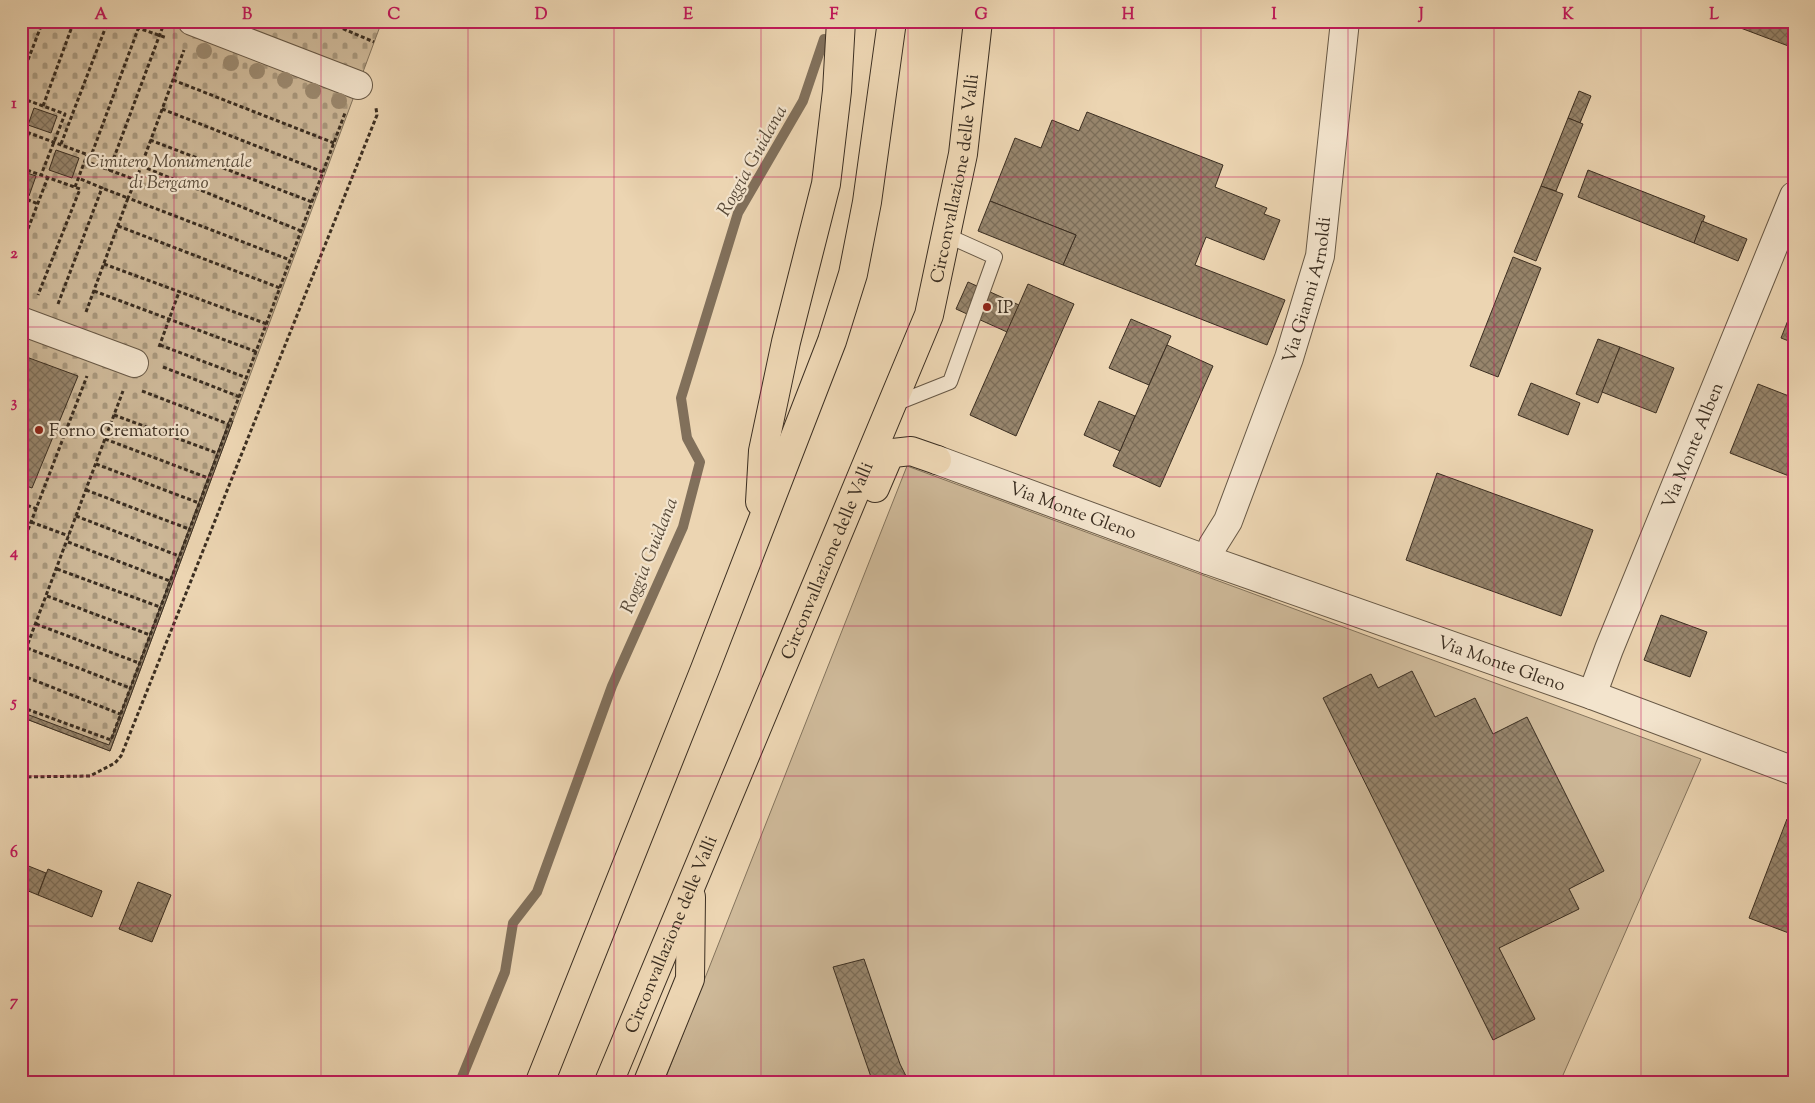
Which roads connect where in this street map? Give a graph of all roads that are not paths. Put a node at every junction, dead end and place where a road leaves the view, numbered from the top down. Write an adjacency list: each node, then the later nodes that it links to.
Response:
1 (892, 21): 13 (highway)
2 (978, 21): 8 (highway, Circonvallazione delle Valli)
3 (1345, 21): 14 (street, Via Gianni Arnoldi)
4 (841, 24): 13 (highway)
5 (191, 29): 6 (street)
6 (358, 85)
7 (1794, 196): 16 (street, Via Monte Alben)
8 (946, 235): 11 (highway, Circonvallazione delle Valli); 11 (lane)
9 (32, 325): 10 (street)
10 (138, 370)
11 (891, 405): 15 (highway, Circonvallazione delle Valli)
12 (937, 460): 14 (street, Via Monte Gleno); 15 (highway)
13 (759, 526): 19 (highway)
14 (1211, 553): 16 (street, Via Monte Gleno)
15 (793, 639): 18 (highway, Circonvallazione delle Valli)
16 (1592, 695): 17 (street, Via Monte Gleno)
17 (1794, 771)
18 (692, 881): 20 (highway, Circonvallazione delle Valli); 21 (highway)
19 (540, 1082)
20 (609, 1082)
21 (648, 1082)

